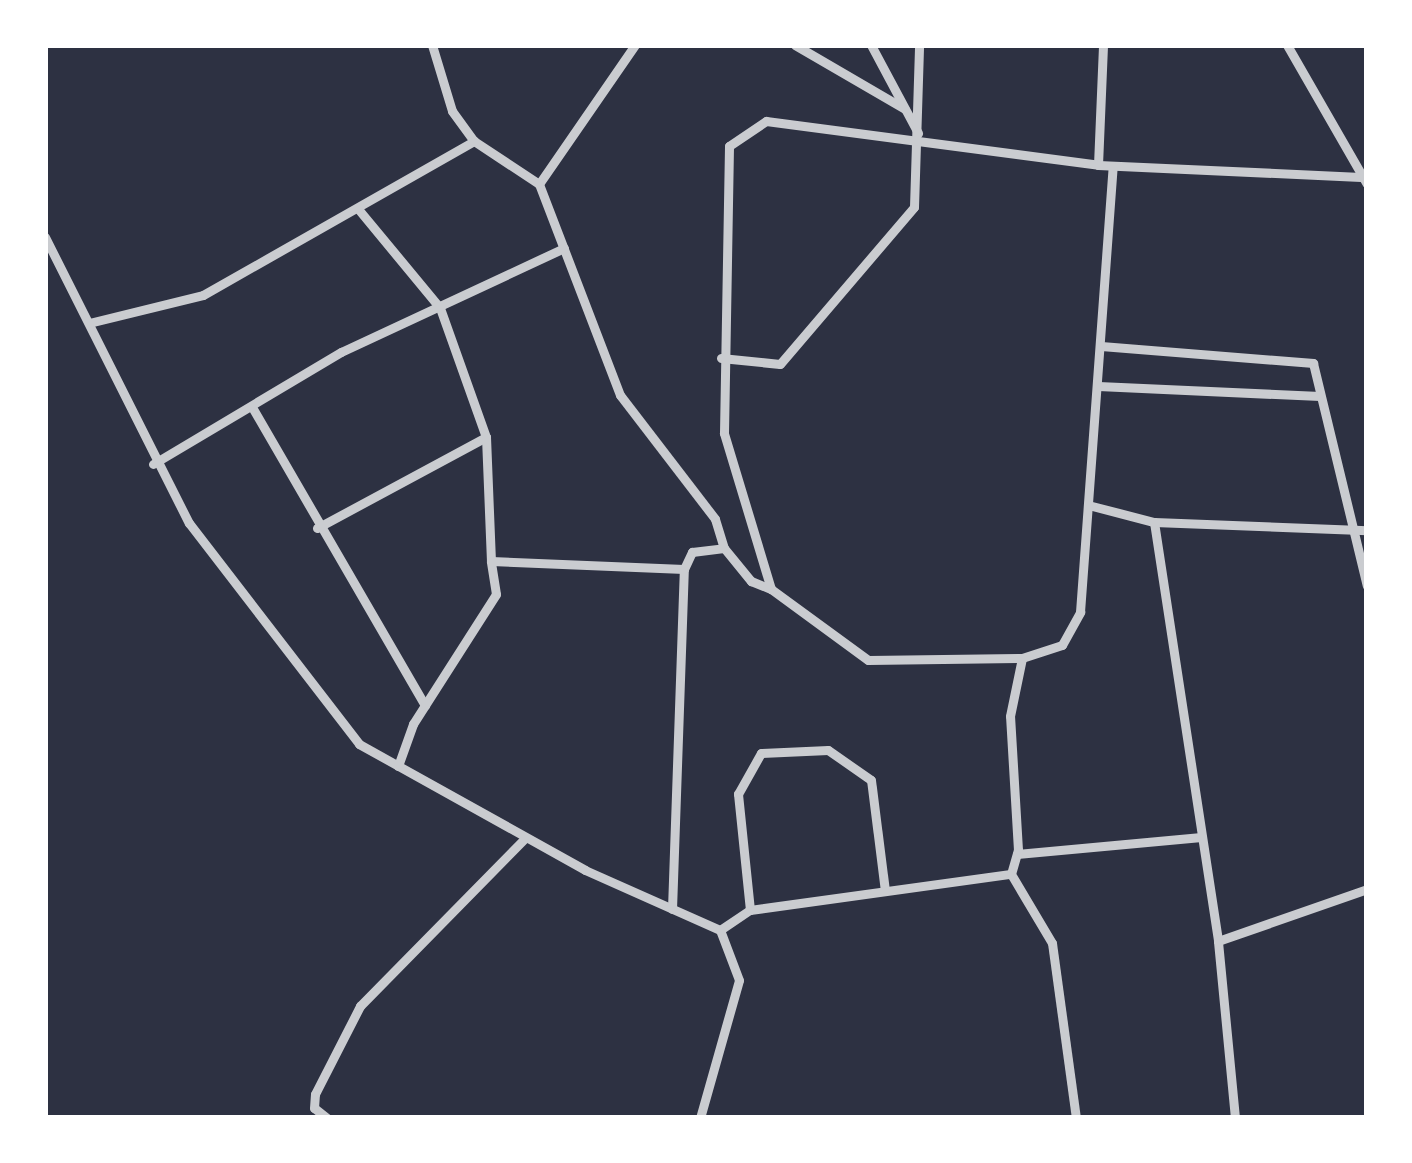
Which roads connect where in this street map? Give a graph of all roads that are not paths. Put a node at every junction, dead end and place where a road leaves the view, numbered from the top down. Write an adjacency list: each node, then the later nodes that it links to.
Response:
1 (432, 45): 10 (street)
2 (635, 45): 14 (street)
3 (795, 45): 8 (street)
4 (871, 45): 8 (street)
5 (919, 45): 9 (street)
6 (1104, 45): 11 (street)
7 (1287, 45): 13 (street)
8 (905, 109): 9 (street)
9 (919, 136): 11 (street); 21 (street); 21 (street)
10 (474, 141): 14 (street); 15 (street)
11 (1098, 165): 12 (street)
12 (1113, 166): 13 (street); 20 (street)
13 (1364, 180)
14 (539, 184): 17 (street)
15 (360, 210): 18 (street); 19 (street)
16 (45, 237): 19 (street)
17 (564, 248): 18 (street); 32 (street)
18 (440, 308): 24 (street); 25 (street)
19 (90, 323): 26 (street)
20 (1100, 346): 22 (street); 23 (street)
21 (721, 358): 36 (street)
22 (1098, 386): 23 (street); 27 (street)
23 (1320, 396): 31 (street)
24 (252, 407): 26 (street); 29 (street)
25 (486, 437): 29 (street); 33 (street)
26 (153, 464): 39 (street)
27 (1092, 506): 28 (street); 37 (street)
28 (1154, 522): 31 (street); 40 (street)
29 (316, 528): 38 (street)
30 (1367, 530): 31 (street)
31 (1351, 535): 35 (street)
32 (724, 548): 34 (street); 36 (street)
33 (491, 561): 34 (street); 38 (street)
34 (684, 569): 46 (street)
35 (1367, 586)
36 (771, 589): 37 (street)
37 (1022, 658): 42 (street)
38 (425, 706): 39 (street)
39 (398, 766): 41 (street)
40 (1201, 838): 42 (street); 49 (street)
41 (524, 839): 46 (street); 50 (street)
42 (1017, 854): 43 (street)
43 (1011, 874): 45 (street); 52 (street)
44 (1367, 888): 49 (street)
45 (885, 892): 47 (street); 47 (street)
46 (672, 909): 48 (street)
47 (750, 910): 48 (street)
48 (720, 930): 51 (street)
49 (1218, 941): 53 (street)
50 (328, 1118)
51 (700, 1118)
52 (1076, 1118)
53 (1235, 1118)

